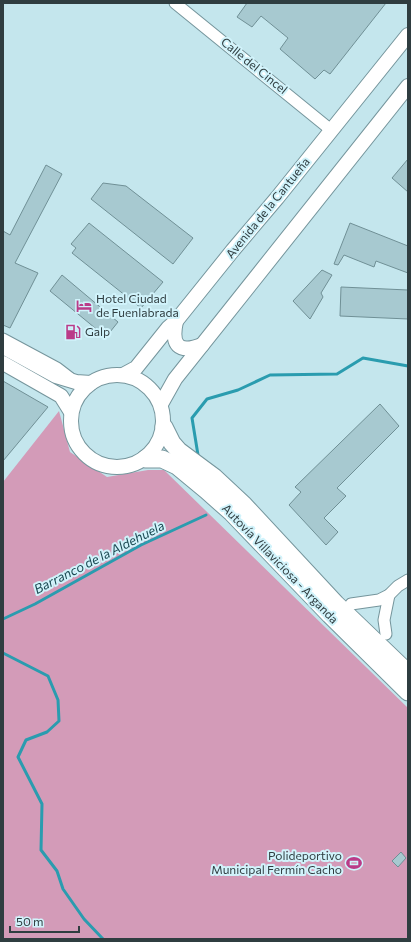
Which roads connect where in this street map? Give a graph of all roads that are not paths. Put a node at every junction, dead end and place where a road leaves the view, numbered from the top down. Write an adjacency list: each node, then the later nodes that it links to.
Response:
1 (175, 3): 4 (street, Calle del Cincel)
2 (408, 35): 4 (main road, Avenida de la Cantueña)
3 (408, 86): 7 (main road)
4 (331, 130): 5 (main road, Avenida de la Cantueña)
5 (176, 321): 7 (main road); 10 (main road, Avenida de la Cantueña)
6 (3, 339): 11 (street)
7 (202, 345): 13 (main road)
8 (3, 347): 11 (main road)
9 (3, 363): 14 (main road)
10 (123, 375): 12 (main road); 13 (main road)
11 (76, 382): 12 (main road)
12 (91, 383): 14 (main road)
13 (161, 404): 15 (main road)
14 (71, 412): 16 (main road)
15 (164, 427): 16 (main road); 17 (highway)
16 (145, 459): 22 (highway, Autovía Villaviciosa - Arganda)
17 (274, 537): 20 (highway); 22 (highway)
18 (408, 580): 19 (street)
19 (389, 595): 20 (street); 21 (street)
20 (351, 604)
21 (386, 634)
22 (407, 684)

